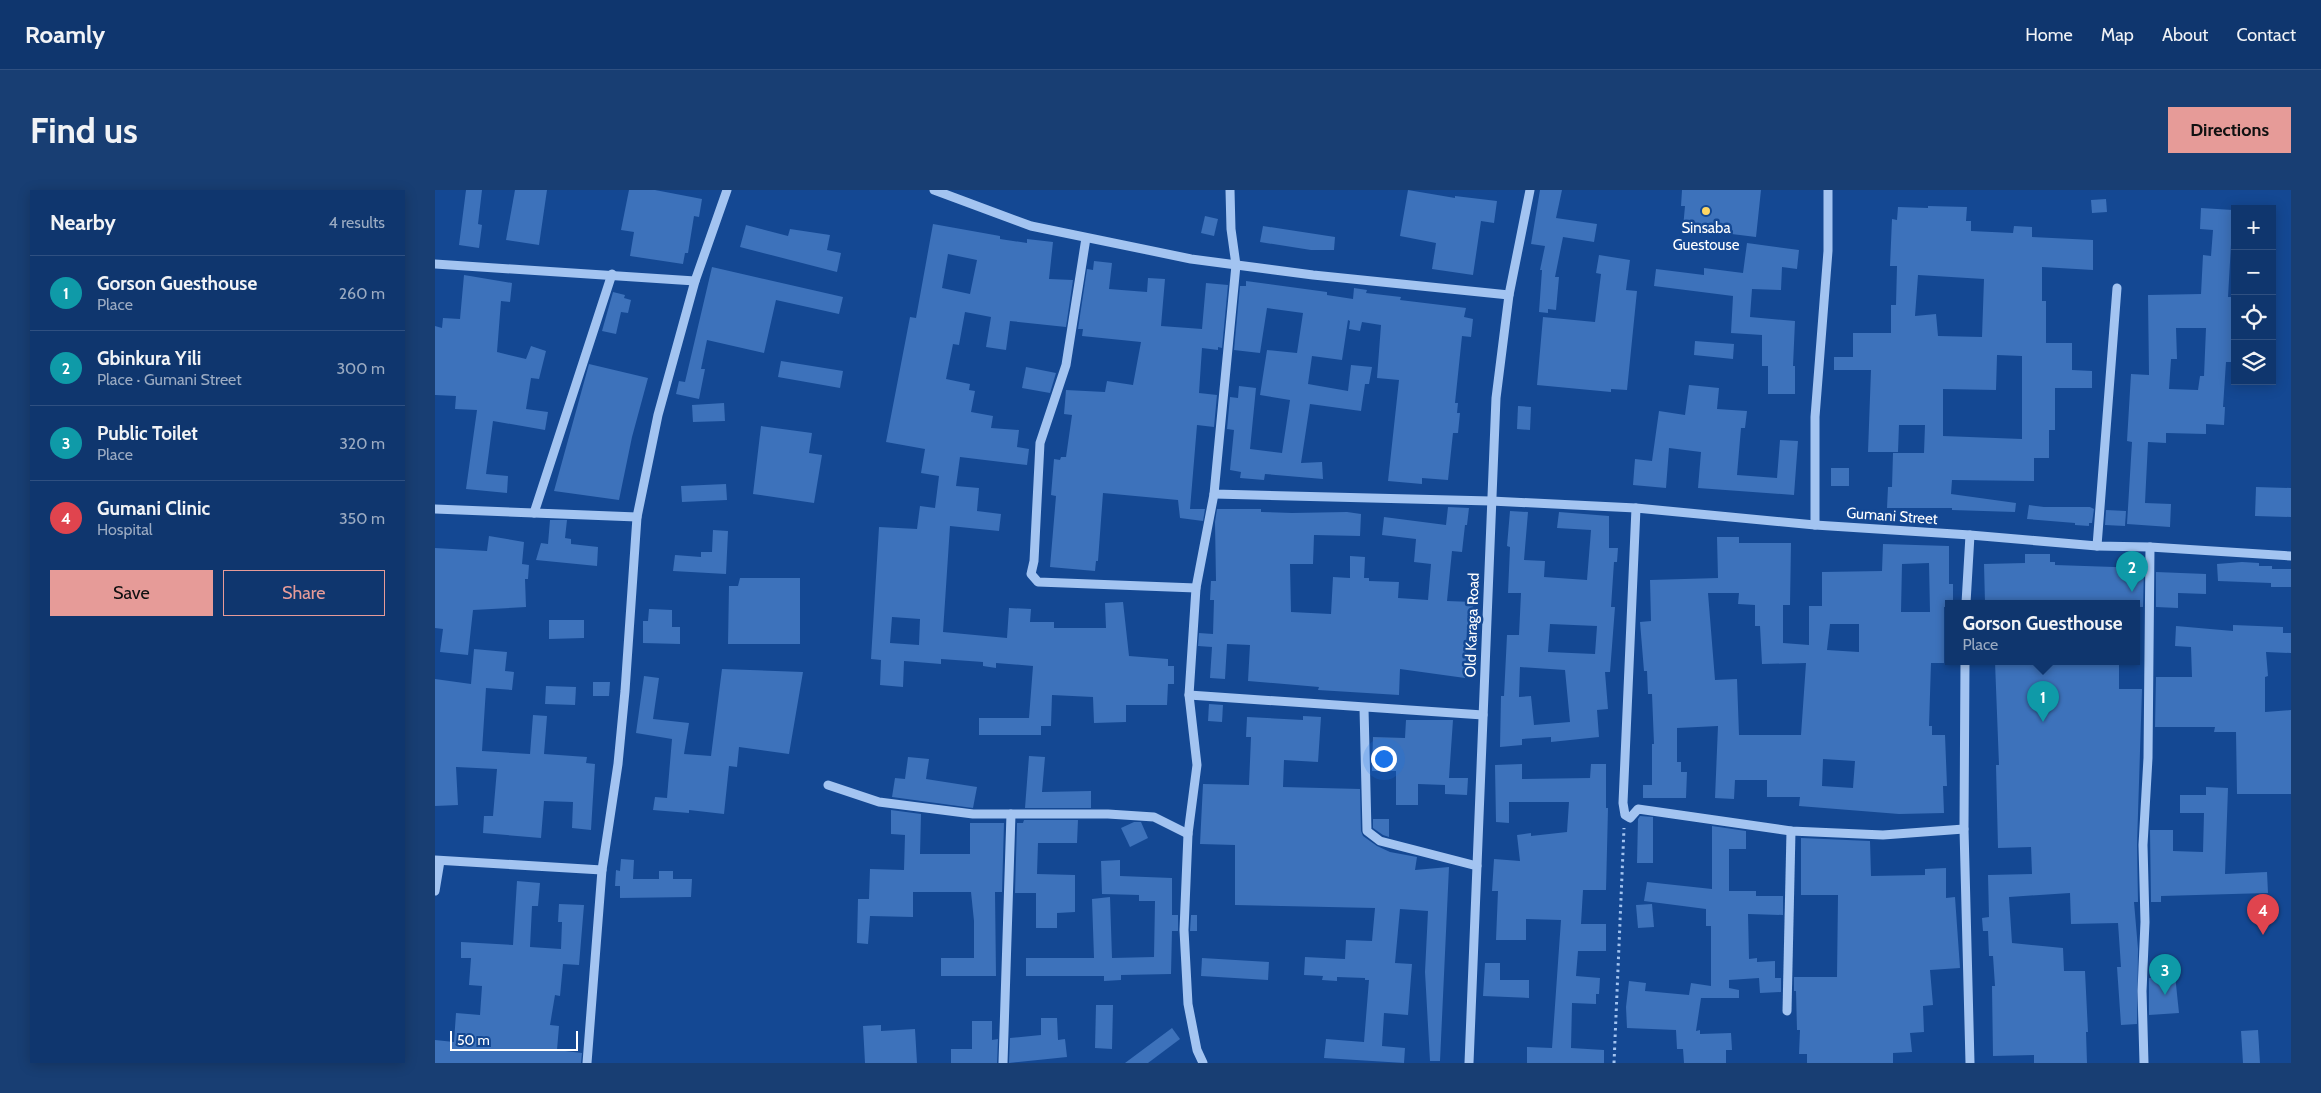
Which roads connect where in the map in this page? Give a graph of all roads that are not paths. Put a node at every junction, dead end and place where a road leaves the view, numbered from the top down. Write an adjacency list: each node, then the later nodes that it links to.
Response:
1 (727, 190): 10 (street)
2 (934, 190): 6 (street)
3 (1230, 190): 8 (street)
4 (1530, 190): 12 (street, Old Karaga Road)
5 (1828, 190): 19 (street)
6 (1086, 238): 8 (street); 24 (street)
7 (435, 264): 9 (street)
8 (1236, 265): 12 (street); 13 (street)
9 (612, 274): 10 (street); 17 (street)
10 (695, 281): 18 (street)
11 (2117, 288): 21 (street)
12 (1509, 296): 14 (street, Old Karaga Road)
13 (1214, 494): 14 (street, Gumani Street); 24 (street)
14 (1491, 501): 15 (street, Gumani Street); 29 (street, Old Karaga Road)
15 (1636, 508): 19 (street, Gumani Street); 33 (street)
16 (435, 509): 17 (street)
17 (534, 513): 18 (street)
18 (637, 517): 37 (street)
19 (1815, 525): 20 (street, Gumani Street)
20 (1970, 534): 21 (street, Gumani Street); 25 (street)
21 (2097, 546): 22 (street, Gumani Street)
22 (2150, 547): 23 (street, Gumani Street); 45 (street)
23 (2291, 556)
24 (1196, 588): 27 (street)
25 (1966, 600)
26 (1965, 665): 32 (street)
27 (1189, 695): 28 (street); 34 (street)
28 (1364, 708): 29 (street); 36 (street)
29 (1483, 715): 36 (street, Old Karaga Road)
30 (828, 785): 31 (street)
31 (1011, 814): 34 (street); 41 (street)
32 (1964, 829): 33 (street); 44 (street)
33 (1791, 831): 39 (street)
34 (1188, 834): 42 (street)
35 (438, 860): 37 (street); 38 (street)
36 (1477, 866): 43 (street, Old Karaga Road)
37 (602, 870): 40 (street)
38 (435, 891)
39 (1787, 1011)
40 (587, 1063)
41 (1003, 1063)
42 (1203, 1063)
43 (1469, 1063)
44 (1970, 1063)
45 (2144, 1063)

